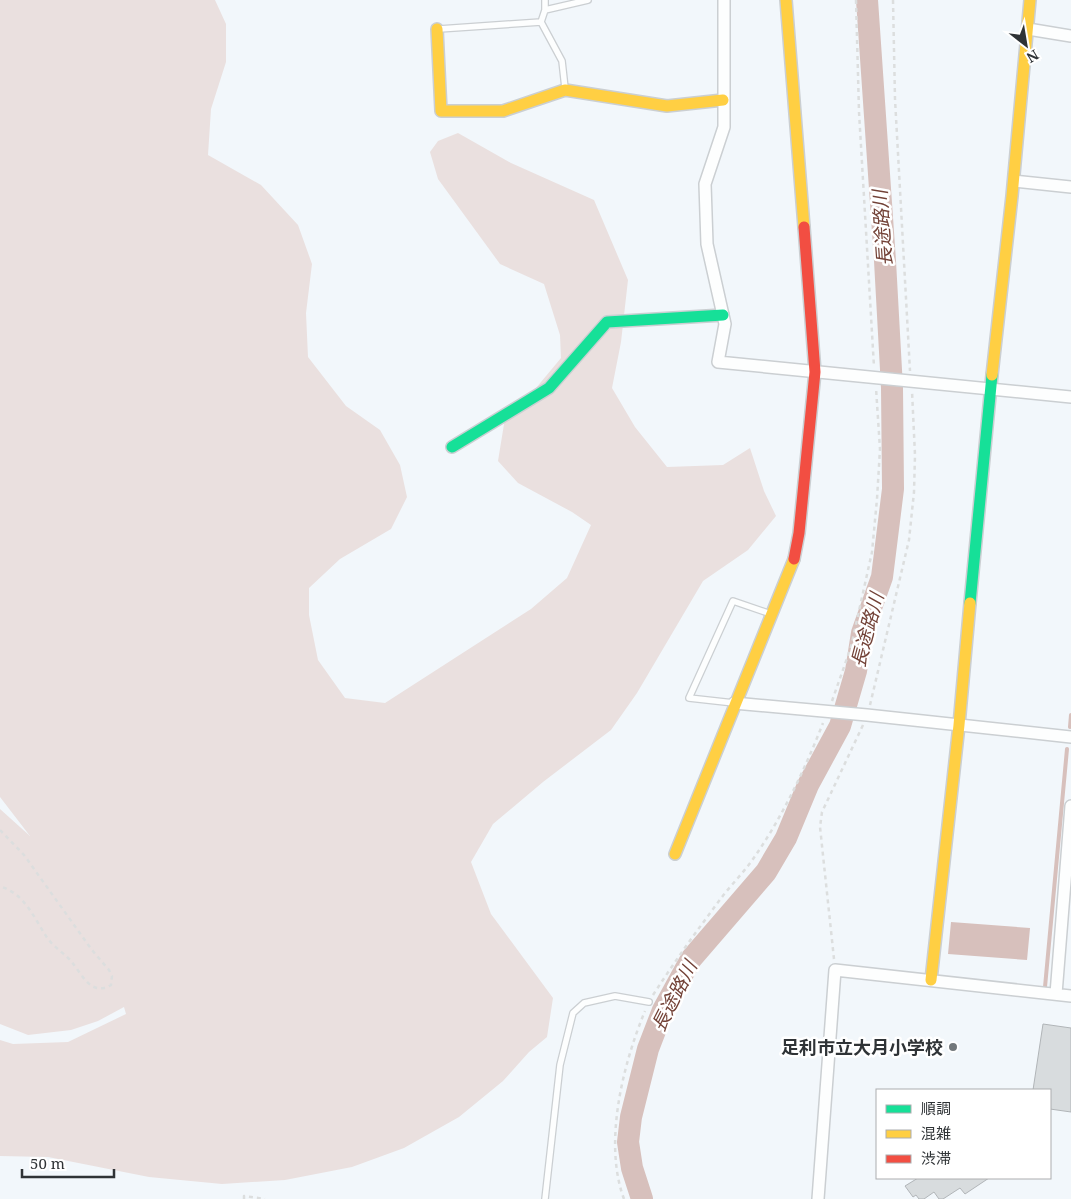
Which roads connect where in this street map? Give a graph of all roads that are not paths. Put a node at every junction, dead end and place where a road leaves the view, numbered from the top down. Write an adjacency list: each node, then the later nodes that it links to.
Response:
1 (546, 0): 6 (lane)
2 (588, 0): 6 (lane)
3 (724, 0): 12 (street)
4 (786, 0): 16 (street)
5 (1030, 0): 9 (street)
6 (545, 10): 7 (lane)
7 (542, 22): 8 (lane); 11 (lane)
8 (437, 29): 11 (street)
9 (1028, 29): 10 (street); 13 (street)
10 (1071, 36)
11 (565, 90): 12 (street)
12 (723, 100): 15 (street)
13 (1014, 181): 14 (street); 17 (street)
14 (1071, 187)
15 (723, 315): 16 (street); 19 (street)
16 (815, 372): 17 (street); 20 (street)
17 (990, 388): 18 (street); 22 (street)
18 (1071, 397)
19 (452, 447)
20 (771, 614): 21 (street); 21 (lane)
21 (734, 703): 22 (street); 25 (street)
22 (960, 726): 23 (street); 26 (street)
23 (1071, 738)
24 (1071, 806): 27 (street)
25 (675, 854)
26 (931, 980): 27 (street); 31 (street)
27 (1056, 994): 28 (street)
28 (1071, 996)
29 (649, 1002): 30 (lane)
30 (545, 1199)
31 (818, 1199)

